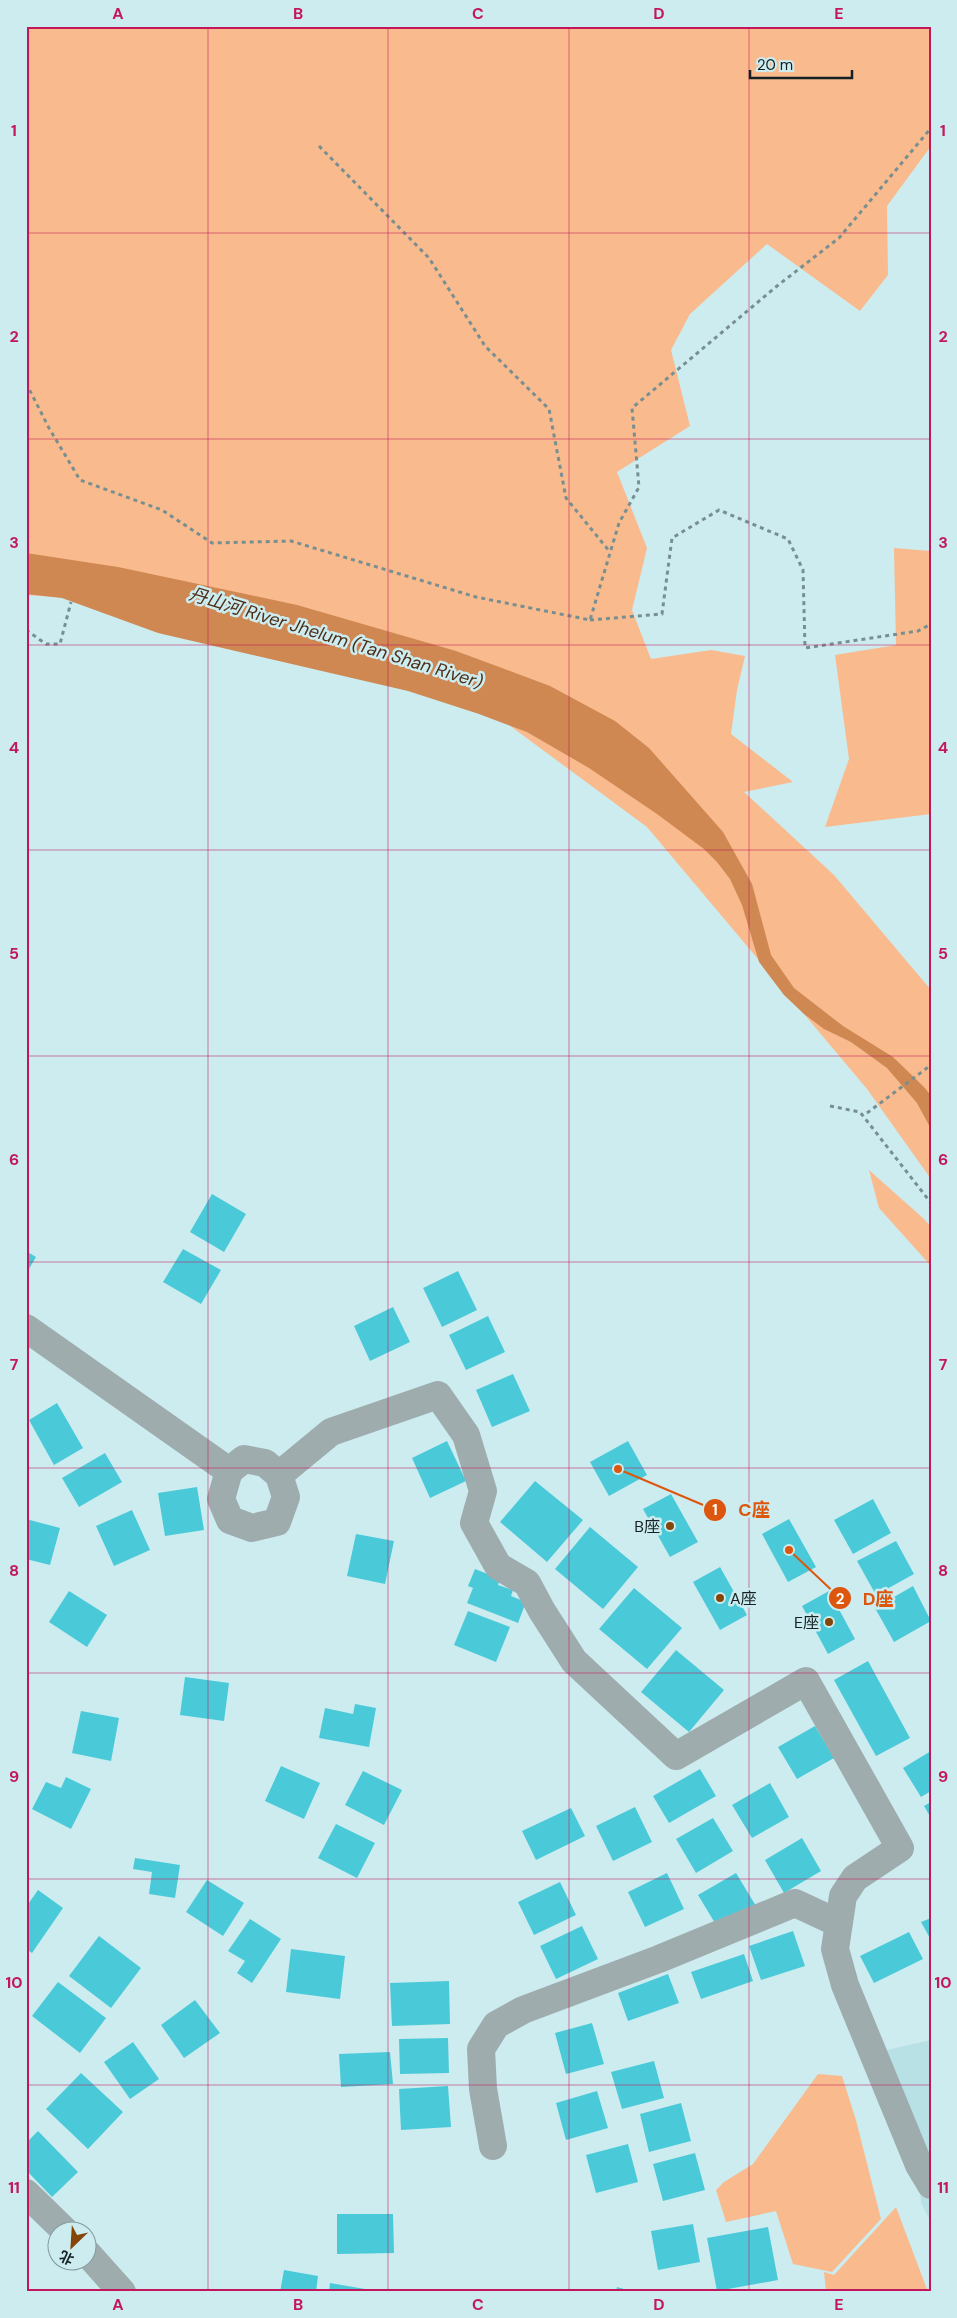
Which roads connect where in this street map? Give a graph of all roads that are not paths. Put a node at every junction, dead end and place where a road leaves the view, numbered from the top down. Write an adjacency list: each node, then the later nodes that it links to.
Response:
1 (26, 1328): 2 (street)
2 (229, 1471): 3 (street); 3 (street)
3 (279, 1475): 4 (street)
4 (838, 1922): 5 (street); 6 (street)
5 (493, 2146)
6 (931, 2185)
7 (26, 2193): 8 (street)
8 (54, 2220)
9 (98, 2266): 10 (street)
10 (118, 2290)

